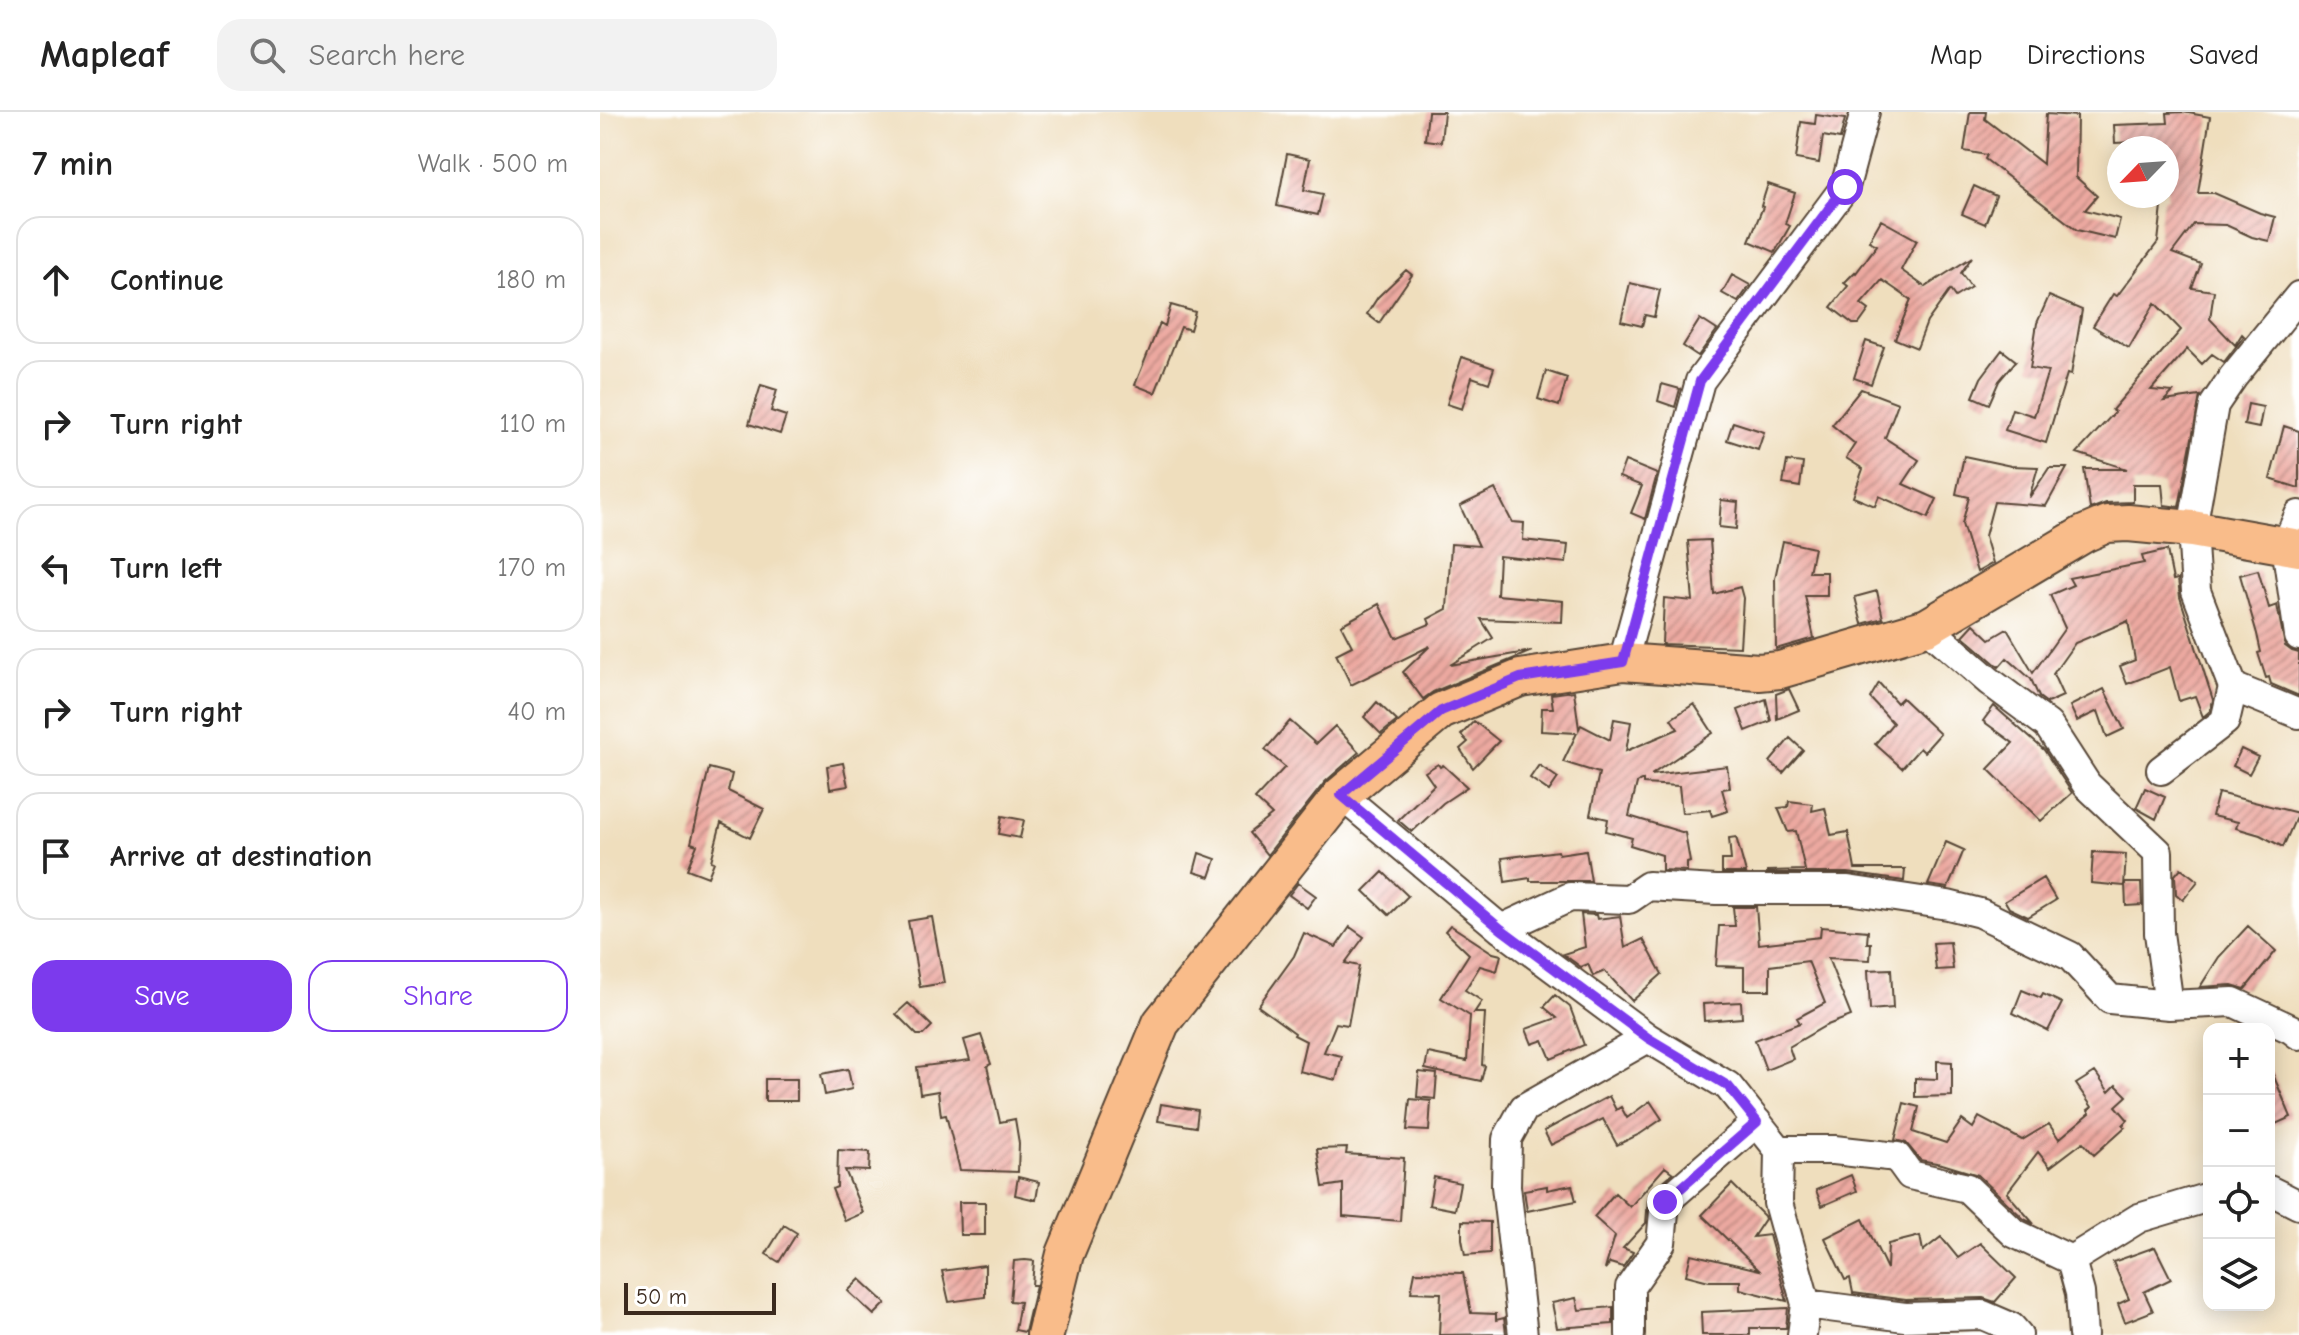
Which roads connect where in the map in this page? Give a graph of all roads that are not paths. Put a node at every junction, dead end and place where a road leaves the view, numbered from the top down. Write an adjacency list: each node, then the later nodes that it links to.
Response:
1 (1865, 112): 7 (street)
2 (2299, 296): 3 (street)
3 (2192, 529): 4 (main road); 5 (main road); 8 (street)
4 (2295, 536): 6 (street)
5 (1927, 627): 7 (main road); 13 (street)
6 (2299, 636)
7 (1623, 662): 11 (main road)
8 (2233, 687): 9 (street); 10 (street)
9 (2299, 714)
10 (2161, 770)
11 (1341, 795): 12 (street); 23 (main road)
12 (1501, 929): 13 (street); 15 (street)
13 (2169, 1005): 14 (street)
14 (2299, 1035)
15 (1648, 1038): 16 (street); 24 (street)
16 (1757, 1122): 17 (street); 25 (street)
17 (1779, 1150): 21 (street); 22 (street)
18 (2275, 1193): 20 (street)
19 (2203, 1199): 21 (street)
20 (2299, 1205)
21 (2071, 1260): 28 (street)
22 (1806, 1304): 26 (street); 27 (street)
23 (1045, 1335)
24 (1523, 1335)
25 (1630, 1335)
26 (1802, 1335)
27 (2018, 1335)
28 (2083, 1335)

